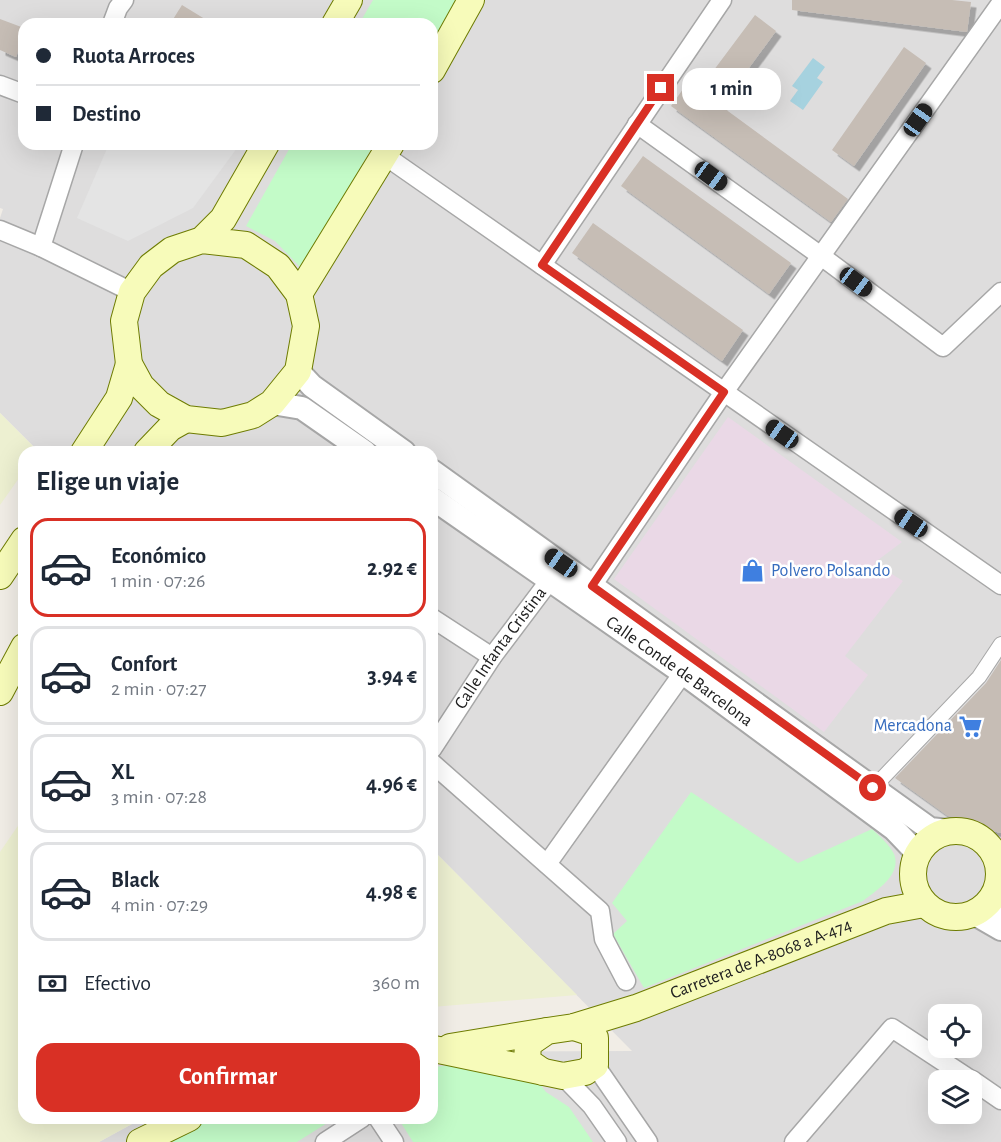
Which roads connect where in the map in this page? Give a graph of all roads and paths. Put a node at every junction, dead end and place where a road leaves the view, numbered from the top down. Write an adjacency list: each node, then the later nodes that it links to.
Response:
1 (124, 0): 6 (street)
2 (349, 0): 7 (main road)
3 (471, 0): 8 (main road)
4 (722, 0): 11 (street)
5 (1001, 3): 18 (street)
6 (114, 18)
7 (338, 18)
8 (438, 59)
9 (0, 85): 10 (street)
10 (18, 92)
11 (637, 124): 18 (street); 19 (street)
12 (72, 150): 17 (street)
13 (263, 150): 16 (main road)
14 (388, 150): 19 (street); 22 (main road)
15 (0, 230): 17 (street)
16 (202, 240): 20 (main road); 22 (main road)
17 (41, 247): 20 (street)
18 (821, 256): 21 (street); 25 (street)
19 (542, 265): 25 (street)
20 (132, 292): 23 (main road)
21 (1001, 292)
22 (298, 294): 24 (main road)
23 (129, 364): 27 (main road); 28 (main road)
24 (298, 371): 26 (main road); 31 (street)
25 (724, 392): 37 (street); 38 (street)
26 (272, 403): 27 (main road); 30 (street)
27 (186, 419): 29 (main road)
28 (88, 446)
29 (153, 446)
30 (356, 446)
31 (396, 446)
32 (438, 475): 38 (street, Calle Conde de Barcelona)
33 (438, 502): 36 (street, Calle Conde de Barcelona)
34 (18, 549): 35 (main road)
35 (0, 576)
36 (550, 580): 41 (street, Calle Infanta Cristina); 43 (street, Calle Conde de Barcelona)
37 (1001, 585)
38 (592, 586): 47 (street, Calle Conde de Barcelona)
39 (438, 622): 41 (street)
40 (1001, 644): 47 (street)
41 (492, 657): 45 (street, Calle Infanta Cristina)
42 (18, 658): 44 (main road)
43 (683, 673): 50 (street, Calle Conde de Barcelona); 51 (street)
44 (0, 692)
45 (438, 740)
46 (438, 768): 51 (street)
47 (873, 788): 48 (street, Calle Conde de Barcelona)
48 (948, 831): 49 (main road); 50 (main road)
49 (995, 846): 52 (main road)
50 (917, 853): 53 (main road)
51 (547, 864): 58 (street)
52 (1000, 875): 55 (main road)
53 (912, 881): 54 (main road); 56 (main road)
54 (924, 904): 55 (main road); 56 (main road, Carretera de A-8068 a A-474)
55 (989, 906): 57 (street)
56 (886, 911): 59 (main road, Carretera de A-8068 a A-474)
57 (1001, 929)
58 (626, 981)
59 (636, 1008): 60 (main road, Carretera de A-8068 a A-474); 64 (main road, Carretera de A-8068 a A-474)
60 (574, 1027): 61 (main road); 64 (main road)
61 (547, 1031): 62 (main road); 66 (main road)
62 (438, 1048)
63 (438, 1050): 66 (main road)
64 (595, 1060): 66 (main road); 77 (street)
65 (957, 1070): 72 (street)
66 (553, 1074): 76 (street)
67 (982, 1087): 68 (street)
68 (1001, 1100)
69 (177, 1124): 73 (main road)
70 (353, 1124): 74 (street)
71 (382, 1124): 75 (street)
72 (804, 1138)
73 (140, 1142)
74 (325, 1142)
75 (394, 1142)
76 (617, 1142)
77 (648, 1142)

